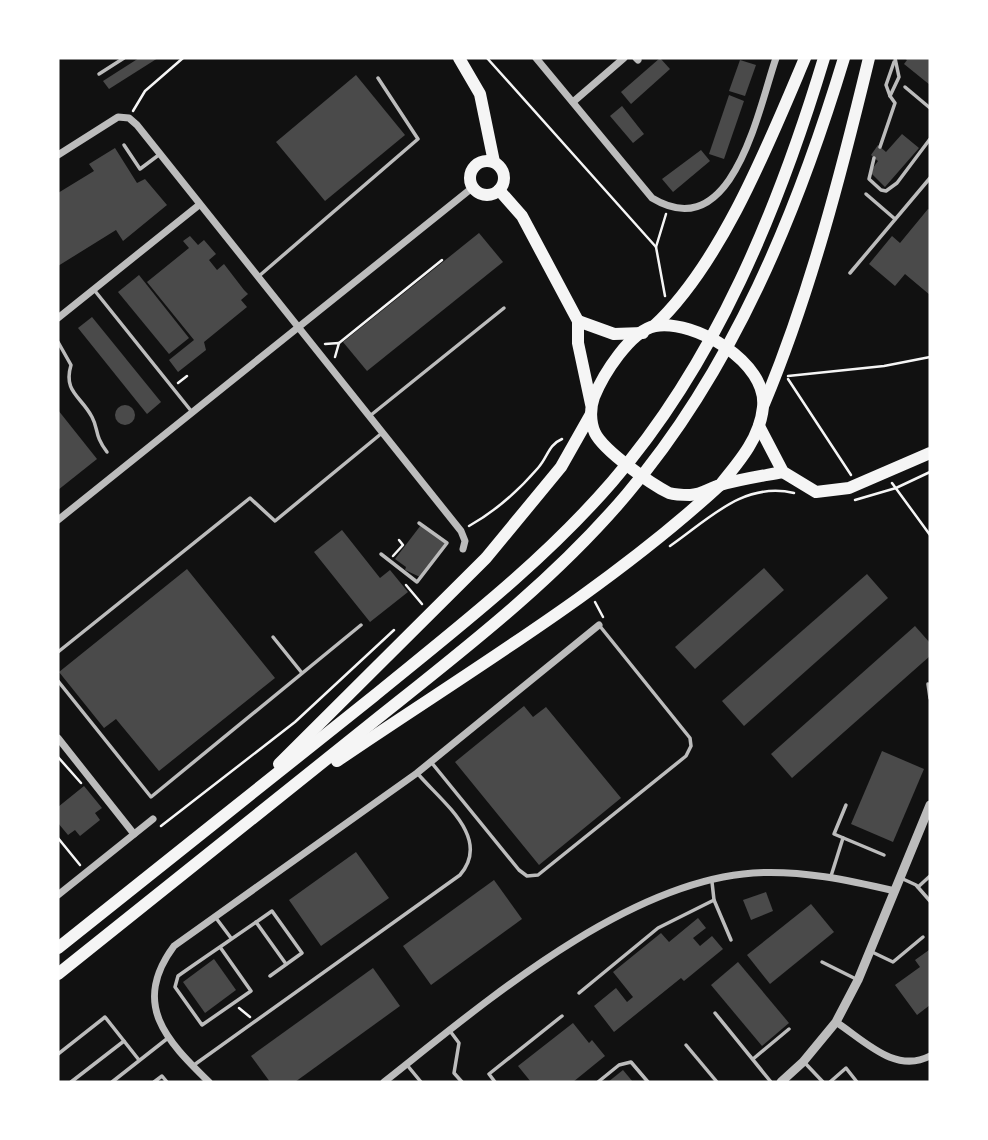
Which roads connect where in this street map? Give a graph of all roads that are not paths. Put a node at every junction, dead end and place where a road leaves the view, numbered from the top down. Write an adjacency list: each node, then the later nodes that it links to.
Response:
1 (124, 58): 11 (lane)
2 (459, 58): 23 (main road)
3 (536, 58): 15 (street)
4 (624, 58): 15 (street)
5 (776, 58): 15 (street)
6 (805, 58): 37 (main road)
7 (824, 58): 66 (main road)
8 (844, 58): 67 (main road)
9 (869, 58): 39 (main road)
10 (895, 59): 14 (lane); 14 (lane)
11 (99, 74)
12 (377, 78): 31 (lane)
13 (905, 87): 16 (lane)
14 (890, 96): 19 (lane)
15 (573, 102)
16 (930, 108)
17 (930, 139): 22 (lane)
18 (124, 145): 20 (lane)
19 (880, 147)
20 (160, 154): 21 (street); 28 (street)
21 (58, 155)
22 (874, 158)
23 (494, 162): 25 (main road); 26 (main road)
24 (929, 181): 29 (lane)
25 (472, 188): 26 (main road); 36 (street)
26 (499, 190): 35 (main road)
27 (866, 194): 29 (lane)
28 (199, 205): 31 (street); 32 (street)
29 (895, 219): 30 (lane)
30 (850, 273)
31 (257, 277): 36 (street)
32 (94, 289): 34 (street); 41 (lane)
33 (504, 308): 42 (lane)
34 (58, 318)
35 (578, 321): 37 (main road); 40 (main road)
36 (298, 327): 41 (street); 42 (street)
37 (649, 330): 39 (main road); 40 (main road)
38 (58, 342): 45 (lane)
39 (764, 404): 43 (main road)
40 (591, 409): 48 (main road); 66 (main road)
41 (192, 412): 49 (street)
42 (369, 416): 44 (street)
43 (760, 426): 47 (main road); 48 (main road)
44 (382, 433): 51 (street); 56 (lane)
45 (107, 452)
46 (930, 453): 47 (main road)
47 (783, 472): 48 (main road)
48 (720, 485): 67 (main road)
49 (58, 520)
50 (419, 523): 52 (lane)
51 (463, 549)
52 (381, 554)
53 (361, 625): 57 (lane)
54 (599, 625): 62 (street); 62 (lane)
55 (273, 637): 57 (lane)
56 (58, 652)
57 (302, 673): 58 (lane)
58 (58, 681)
59 (928, 684): 60 (lane)
60 (930, 698)
61 (58, 738): 69 (street)
62 (431, 762): 63 (street)
63 (417, 773): 81 (street); 109 (lane)
64 (846, 805): 70 (lane)
65 (930, 805): 74 (street)
66 (231, 811): 87 (main road)
67 (261, 812): 91 (main road)
68 (153, 819): 69 (street)
69 (134, 834): 78 (street)
70 (844, 838): 71 (lane); 72 (lane)
71 (884, 855)
72 (831, 876): 75 (street); 77 (street)
73 (930, 876): 76 (lane)
74 (900, 878): 76 (lane); 77 (street)
75 (712, 880): 79 (lane); 99 (street)
76 (918, 887): 80 (lane)
77 (895, 891): 88 (street)
78 (58, 895)
79 (714, 900): 85 (lane); 94 (lane)
80 (930, 901)
81 (215, 916): 84 (lane); 100 (street)
82 (256, 922): 84 (lane); 90 (lane); 90 (lane)
83 (923, 937): 88 (lane)
84 (231, 939): 86 (lane)
85 (731, 940)
86 (220, 947): 86 (lane)
87 (58, 948)
88 (870, 951): 93 (street)
89 (822, 962): 93 (lane)
90 (286, 964): 92 (lane)
91 (58, 974)
92 (270, 976)
93 (858, 980): 97 (street)
94 (579, 993)
95 (715, 1013): 105 (lane)
96 (562, 1016): 118 (lane)
97 (836, 1022): 104 (street); 107 (street)
98 (789, 1029): 105 (lane)
99 (450, 1031): 108 (street); 117 (lane)
100 (168, 1038): 106 (lane); 109 (street)
101 (124, 1041): 103 (lane); 106 (lane); 110 (lane)
102 (686, 1045): 121 (lane)
103 (58, 1054)
104 (930, 1058)
105 (753, 1059): 122 (lane)
106 (139, 1060): 111 (lane)
107 (803, 1062): 123 (street); 124 (lane)
108 (407, 1065): 115 (street); 116 (lane)
109 (192, 1066): 114 (street)
110 (71, 1082)
111 (112, 1082)
112 (154, 1082): 113 (lane)
113 (167, 1082)
114 (209, 1082)
115 (384, 1082)
116 (421, 1082)
117 (462, 1082)
118 (495, 1082)
119 (598, 1082): 120 (lane)
120 (648, 1082)
121 (717, 1082)
122 (771, 1082)
123 (781, 1082)
124 (823, 1082)
125 (830, 1082): 126 (lane)
126 (857, 1082)

